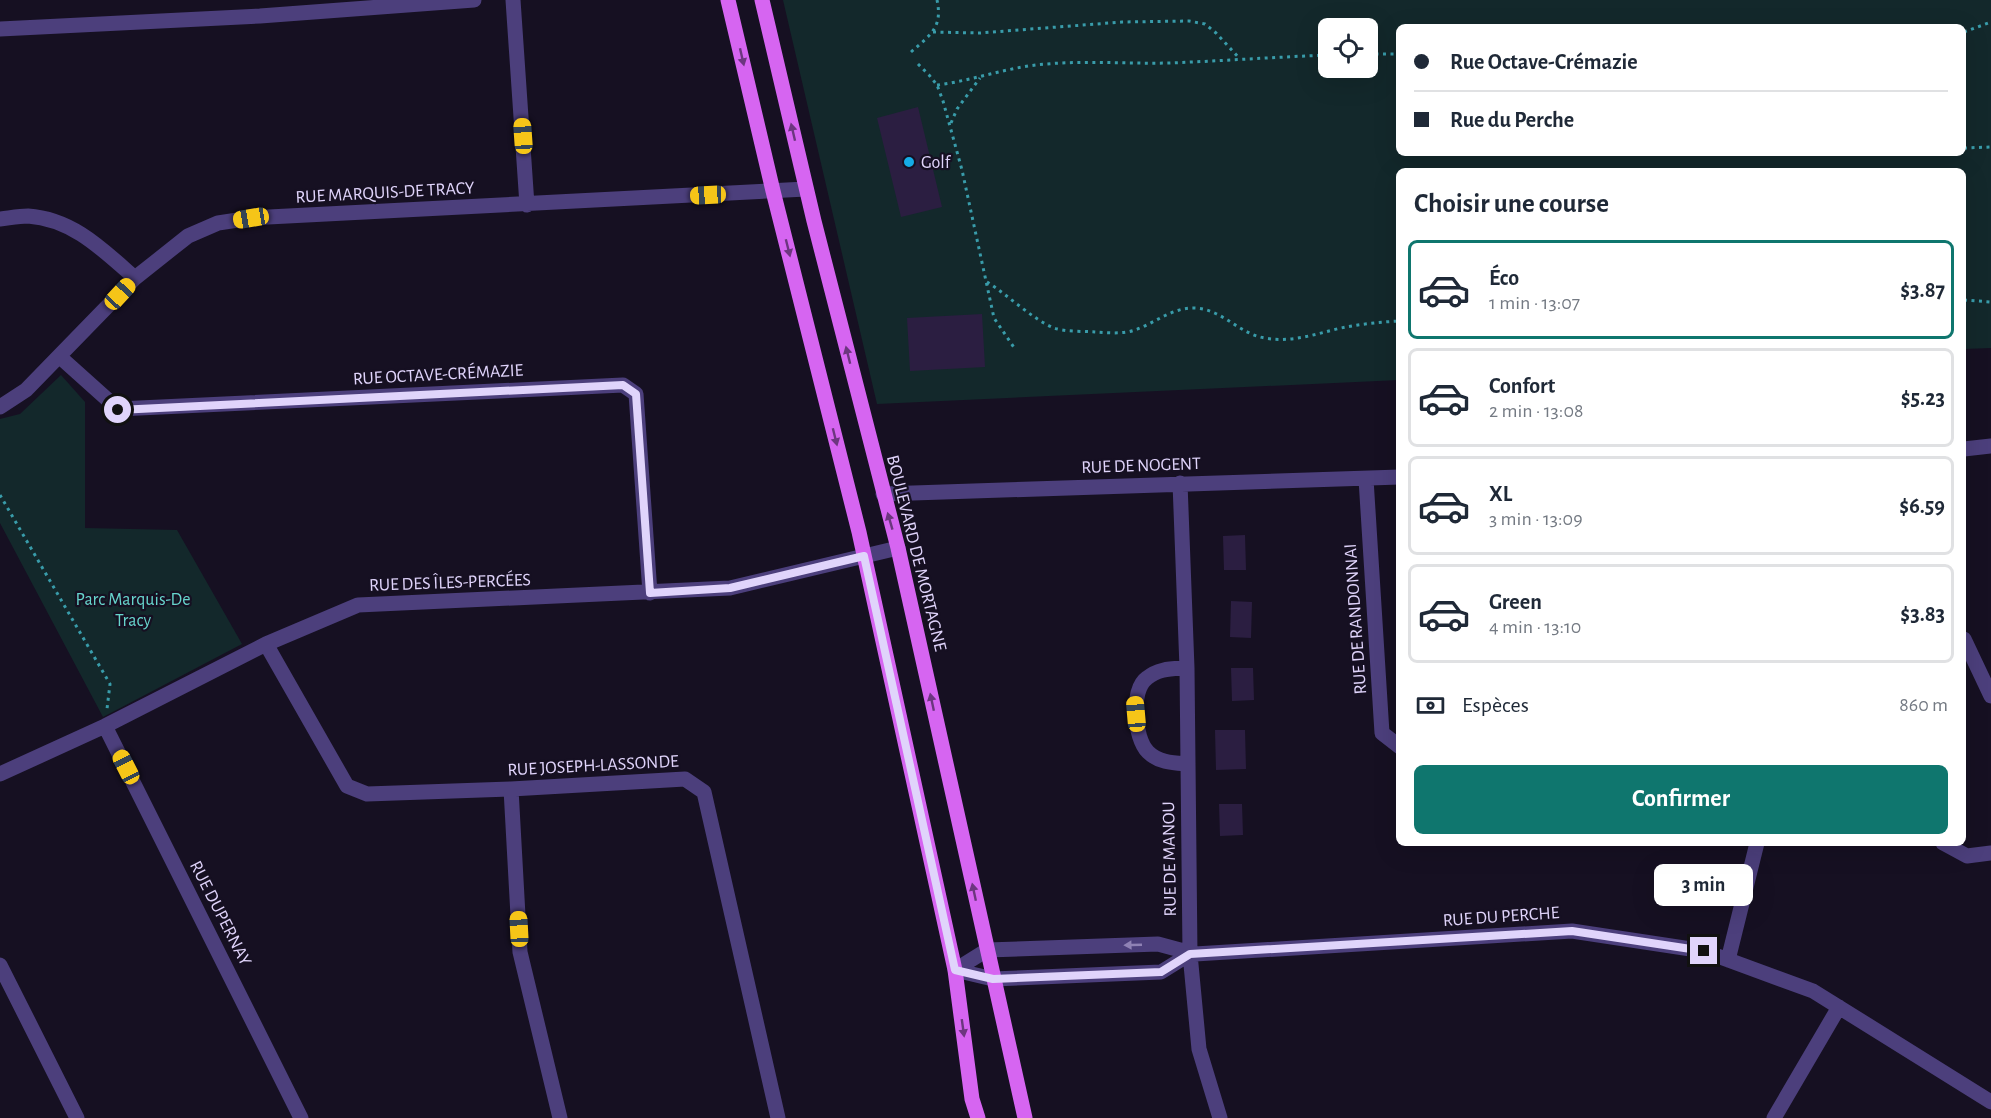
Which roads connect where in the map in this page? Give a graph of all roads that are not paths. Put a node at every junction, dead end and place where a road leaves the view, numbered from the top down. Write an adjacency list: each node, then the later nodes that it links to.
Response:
1 (260, 0): 6 (street)
2 (473, 0): 6 (street)
3 (513, 0): 10 (street)
4 (728, 0): 9 (main road, one-way to 9)
5 (762, 0): 8 (main road, BOULEVARD DE MORTAGNE, one-way to 5)
6 (260, 16): 7 (street)
7 (0, 29)
8 (806, 189): 9 (street, RUE MARQUIS-DE TRACY); 20 (main road, BOULEVARD DE MORTAGNE, one-way to 8)
9 (773, 191): 10 (street, RUE MARQUIS-DE TRACY); 22 (main road, one-way to 22)
10 (527, 205): 12 (street, RUE MARQUIS-DE TRACY)
11 (0, 219): 12 (street)
12 (135, 278): 13 (street, RUE MARQUIS-DE TRACY)
13 (60, 357): 14 (street, RUE MARQUIS-DE TRACY); 23 (street, RUE OCTAVE-CRÉMAZIE)
14 (0, 406)
15 (1991, 446): 16 (street)
16 (1966, 449)
17 (1396, 477): 18 (street, RUE DE NOGENT)
18 (1366, 479): 19 (street, RUE DE NOGENT); 29 (street, RUE DE RANDONNAI)
19 (1180, 483): 20 (street, RUE DE NOGENT); 26 (street, RUE DE MANOU)
20 (883, 494): 21 (main road, BOULEVARD DE MORTAGNE, one-way to 20)
21 (898, 548): 22 (street, RUE DES ÎLES-PERCÉES); 36 (main road, BOULEVARD DE MORTAGNE, one-way to 21)
22 (864, 556): 23 (street, RUE DES ÎLES-PERCÉES); 40 (main road)
23 (650, 593): 25 (street, RUE DES ÎLES-PERCÉES)
24 (1966, 643): 27 (street)
25 (266, 644): 28 (street, RUE DES ÎLES-PERCÉES); 32 (street, RUE JOSEPH-LASSONDE)
26 (1187, 668): 30 (street, RUE DE MANOU); 30 (street)
27 (1991, 696)
28 (105, 726): 31 (street, RUE DES ÎLES-PERCÉES); 45 (street, RUE DUPERNAY)
29 (1396, 744)
30 (1188, 764): 37 (street, RUE DE MANOU)
31 (0, 774)
32 (511, 789): 46 (street); 47 (street, RUE JOSEPH-LASSONDE)
33 (1756, 846): 38 (street)
34 (1948, 846): 35 (street)
35 (1991, 853)
36 (987, 950): 37 (street, RUE DU PERCHE, one-way to 36); 40 (street, RUE DU PERCHE); 41 (main road, BOULEVARD DE MORTAGNE)
37 (1190, 954): 38 (street, RUE DU PERCHE); 41 (street, RUE DU PERCHE); 50 (street, RUE DE MANOU)
38 (1728, 960): 42 (street, RUE DU PERCHE)
39 (0, 965): 44 (street)
40 (955, 970): 41 (street, RUE DU PERCHE); 48 (main road, one-way to 48)
41 (993, 979): 49 (main road, BOULEVARD DE MORTAGNE)
42 (1839, 1007): 43 (street, RUE DU PERCHE); 51 (street)
43 (1991, 1102)
44 (77, 1118)
45 (301, 1118)
46 (560, 1118)
47 (778, 1118)
48 (978, 1118)
49 (1025, 1118)
50 (1220, 1118)
51 (1774, 1118)

